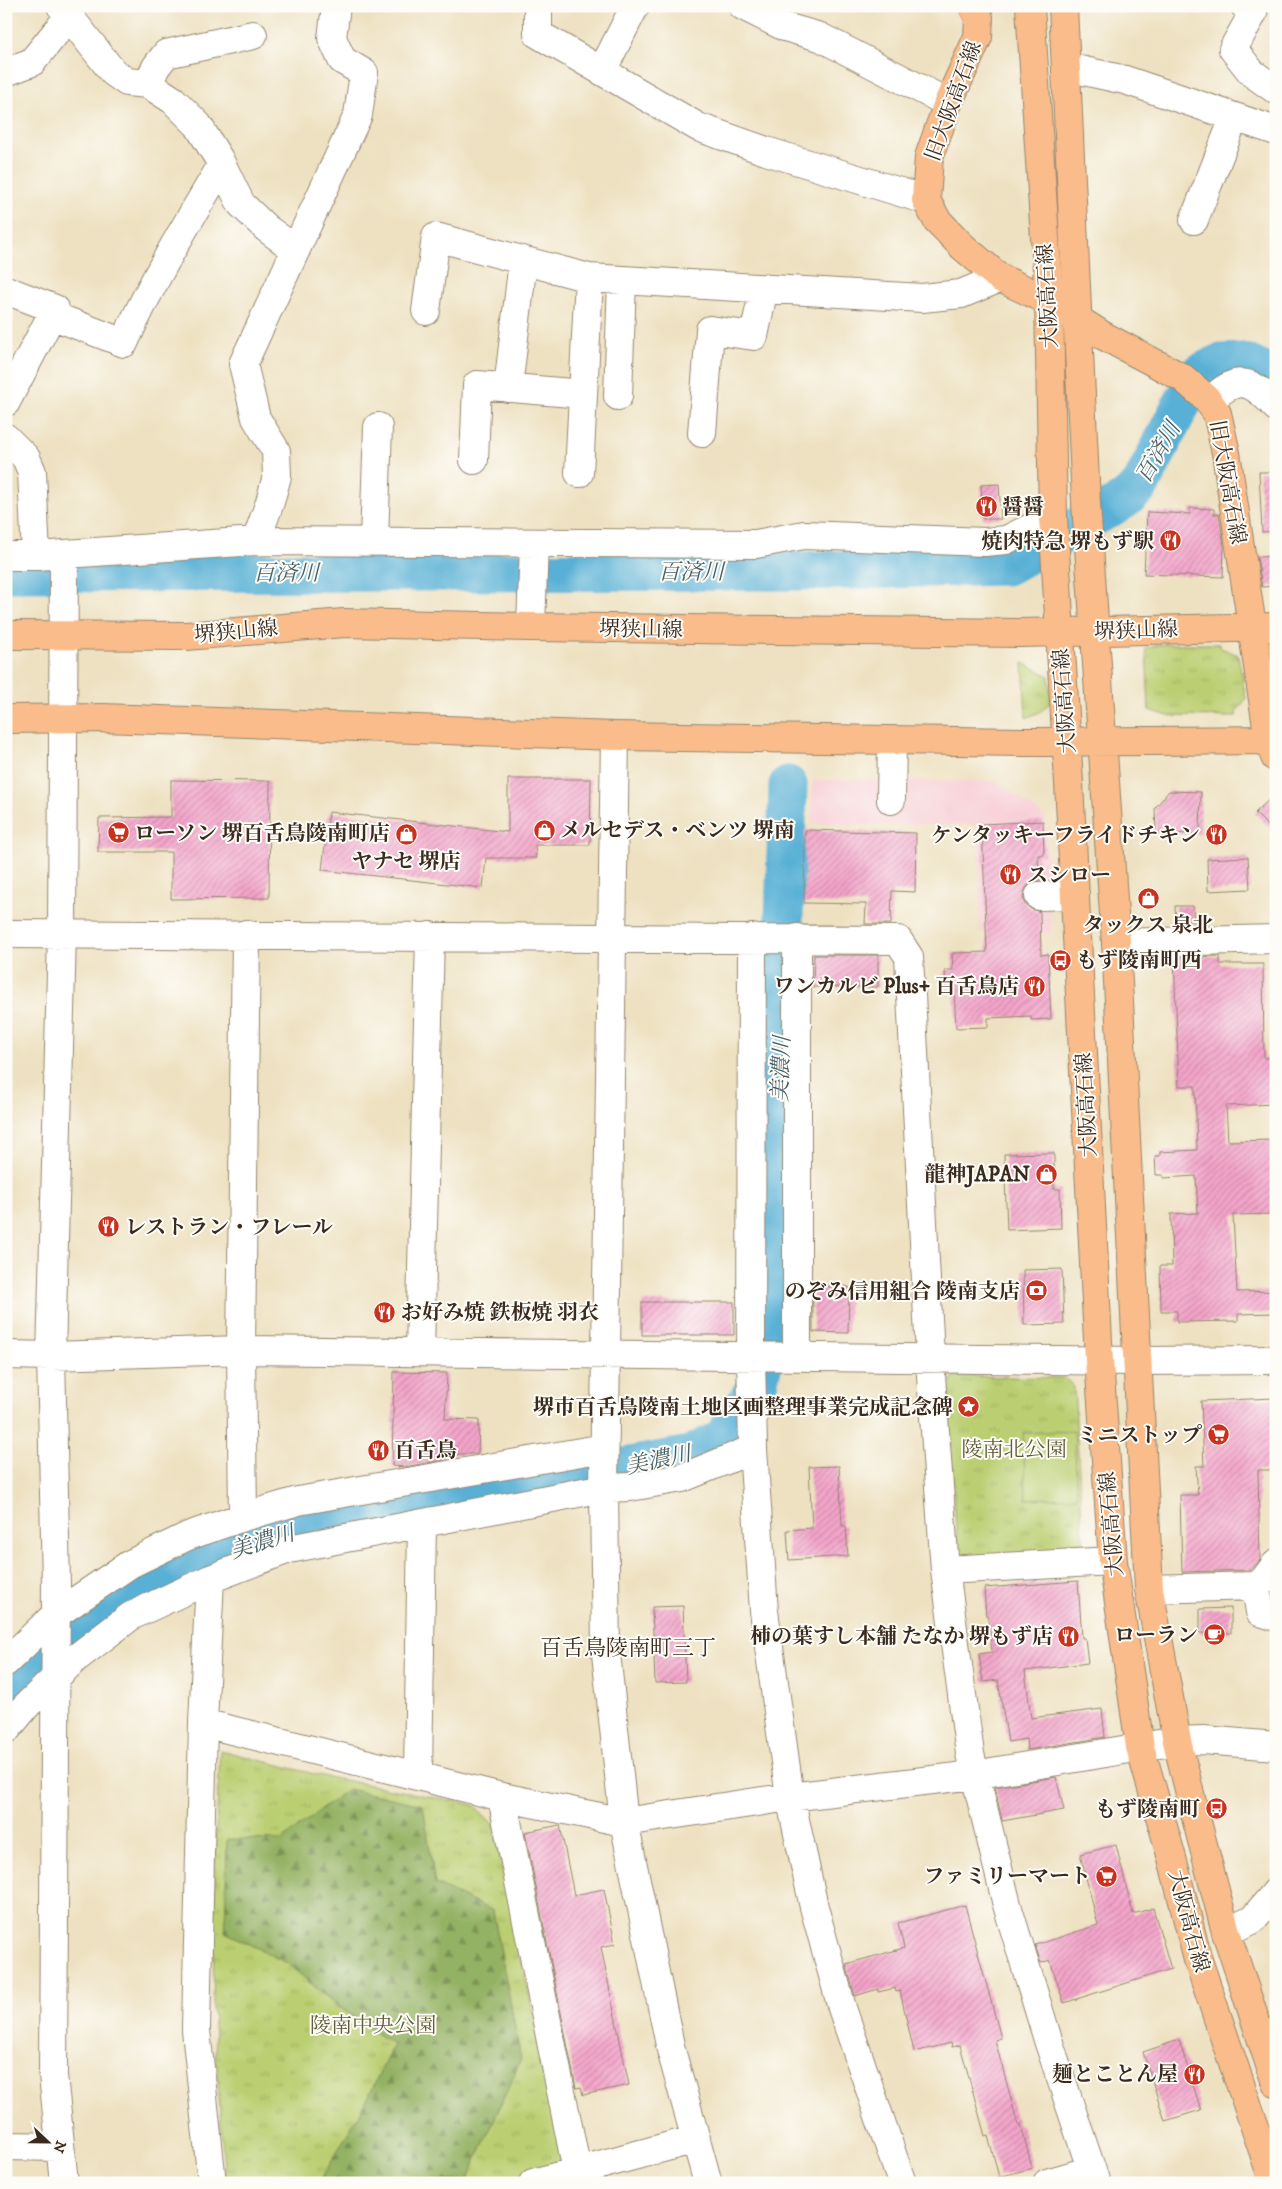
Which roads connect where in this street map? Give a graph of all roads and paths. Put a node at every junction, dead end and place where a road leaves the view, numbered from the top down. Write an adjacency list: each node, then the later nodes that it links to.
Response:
1 (336, 6): 22 (street)
2 (538, 6): 12 (street)
3 (635, 6): 12 (street)
4 (743, 6): 16 (street)
5 (973, 6): 16 (main road, 旧大阪高石線)
6 (1030, 6): 29 (main road, 大阪高石線)
7 (1063, 6): 11 (main road, 大阪高石線)
8 (1245, 6): 15 (street)
9 (65, 11): 13 (street); 14 (street)
10 (253, 35): 14 (street)
11 (1066, 67): 17 (street); 32 (main road, 大阪高石線)
12 (602, 71): 20 (street)
13 (6, 72)
14 (148, 84): 19 (street)
15 (1276, 90)
16 (948, 103): 20 (main road, 旧大阪高石線)
17 (1234, 118): 18 (street); 21 (street)
18 (1276, 131)
19 (222, 165): 22 (street); 31 (street)
20 (926, 200): 25 (main road, 旧大阪高石線)
21 (1194, 220)
22 (296, 250): 45 (street)
23 (523, 261): 24 (street); 30 (street); 33 (street)
24 (589, 278): 26 (street); 34 (street)
25 (1000, 278): 27 (street); 29 (main road, 旧大阪高石線)
26 (622, 280): 27 (street); 35 (street)
27 (764, 288): 40 (street)
28 (6, 290): 31 (street)
29 (1049, 301): 32 (main road, 旧大阪高石線); 44 (main road, 大阪高石線)
30 (426, 311)
31 (52, 315): 37 (street)
32 (1078, 321): 36 (main road, 旧大阪高石線); 53 (main road, 大阪高石線)
33 (508, 388): 34 (street); 42 (street)
34 (583, 394): 43 (street)
35 (618, 396)
36 (1208, 400): 38 (street); 51 (main road, 旧大阪高石線)
37 (6, 402)
38 (1276, 407)
39 (378, 427): 46 (street)
40 (702, 433)
41 (6, 438): 49 (street)
42 (474, 460)
43 (579, 473)
44 (1053, 517): 47 (street); 54 (main road, 大阪高石線)
45 (256, 540): 46 (street); 50 (street)
46 (374, 541): 47 (street)
47 (534, 547): 52 (street)
48 (6, 556): 49 (street)
49 (36, 556): 50 (street)
50 (64, 560): 56 (street)
51 (1264, 627): 53 (main road, 堺狭山線); 63 (main road, 旧大阪高石線)
52 (531, 628): 54 (main road, 堺狭山線); 56 (main road, 堺狭山線)
53 (1096, 632): 54 (main road, 堺狭山線); 62 (main road, 大阪高石線)
54 (1059, 633): 61 (main road, 大阪高石線)
55 (6, 635): 56 (main road, 堺狭山線)
56 (62, 636): 57 (street)
57 (63, 718): 58 (main road); 59 (main road); 68 (street)
58 (6, 719)
59 (615, 736): 60 (main road); 71 (street)
60 (892, 740): 61 (main road); 64 (street)
61 (1067, 740): 62 (main road); 65 (main road, 大阪高石線)
62 (1104, 741): 63 (main road); 75 (main road, 大阪高石線)
63 (1274, 746)
64 (891, 800)
65 (1075, 895): 66 (street); 84 (main road, 大阪高石線)
66 (1040, 896)
67 (6, 934): 68 (street)
68 (62, 934): 69 (street); 80 (street)
69 (246, 934): 70 (street); 76 (street)
70 (430, 936): 71 (street); 77 (street)
71 (613, 937): 72 (street); 79 (street)
72 (758, 938): 73 (street); 81 (street)
73 (794, 938): 82 (street); 83 (street)
74 (1276, 939): 75 (street)
75 (1116, 943): 86 (main road, 大阪高石線)
76 (241, 1350): 77 (street); 80 (street); 90 (street)
77 (420, 1352): 79 (street)
78 (6, 1354): 80 (street)
79 (606, 1355): 81 (street); 87 (street)
80 (51, 1356): 99 (street)
81 (751, 1356): 82 (street); 88 (street)
82 (797, 1356): 83 (street)
83 (931, 1358): 84 (street); 94 (street)
84 (1099, 1360): 86 (street); 92 (main road, 大阪高石線)
85 (1276, 1360): 86 (street)
86 (1137, 1361): 97 (main road, 大阪高石線)
87 (604, 1448): 89 (street); 90 (street)
88 (753, 1449): 89 (street); 110 (street)
89 (604, 1488): 91 (street); 111 (street)
90 (243, 1517): 99 (street)
91 (422, 1524): 95 (street); 108 (street)
92 (1113, 1561): 94 (street); 106 (main road, 大阪高石線)
93 (1276, 1564): 96 (street)
94 (945, 1570): 107 (street)
95 (210, 1580): 101 (street); 102 (street)
96 (1256, 1586): 97 (street); 98 (street)
97 (1149, 1589): 104 (main road, 大阪高石線)
98 (1276, 1616)
99 (55, 1624): 100 (street); 101 (street)
100 (6, 1662)
101 (55, 1671): 103 (street); 117 (street)
102 (203, 1723): 108 (street); 121 (street)
103 (6, 1730)
104 (1176, 1741): 105 (street); 106 (street); 113 (main road, 大阪高石線)
105 (1276, 1746)
106 (1140, 1747): 107 (street); 126 (main road, 大阪高石線)
107 (974, 1775): 110 (street); 119 (street)
108 (418, 1776): 109 (street)
109 (502, 1797): 111 (street); 118 (street)
110 (790, 1797): 111 (street); 124 (street)
111 (624, 1822): 115 (street)
112 (1276, 1892): 113 (street)
113 (1226, 1932): 114 (main road, 大阪高石線)
114 (1276, 2083)
115 (696, 2138): 118 (street); 123 (street)
116 (6, 2146): 117 (street)
117 (60, 2147): 120 (street)
118 (577, 2171): 122 (street)
119 (1094, 2176): 125 (street)
120 (64, 2183)
121 (212, 2183)
122 (533, 2183)
123 (708, 2183)
124 (902, 2183)
125 (1046, 2183)
126 (1274, 2183)

